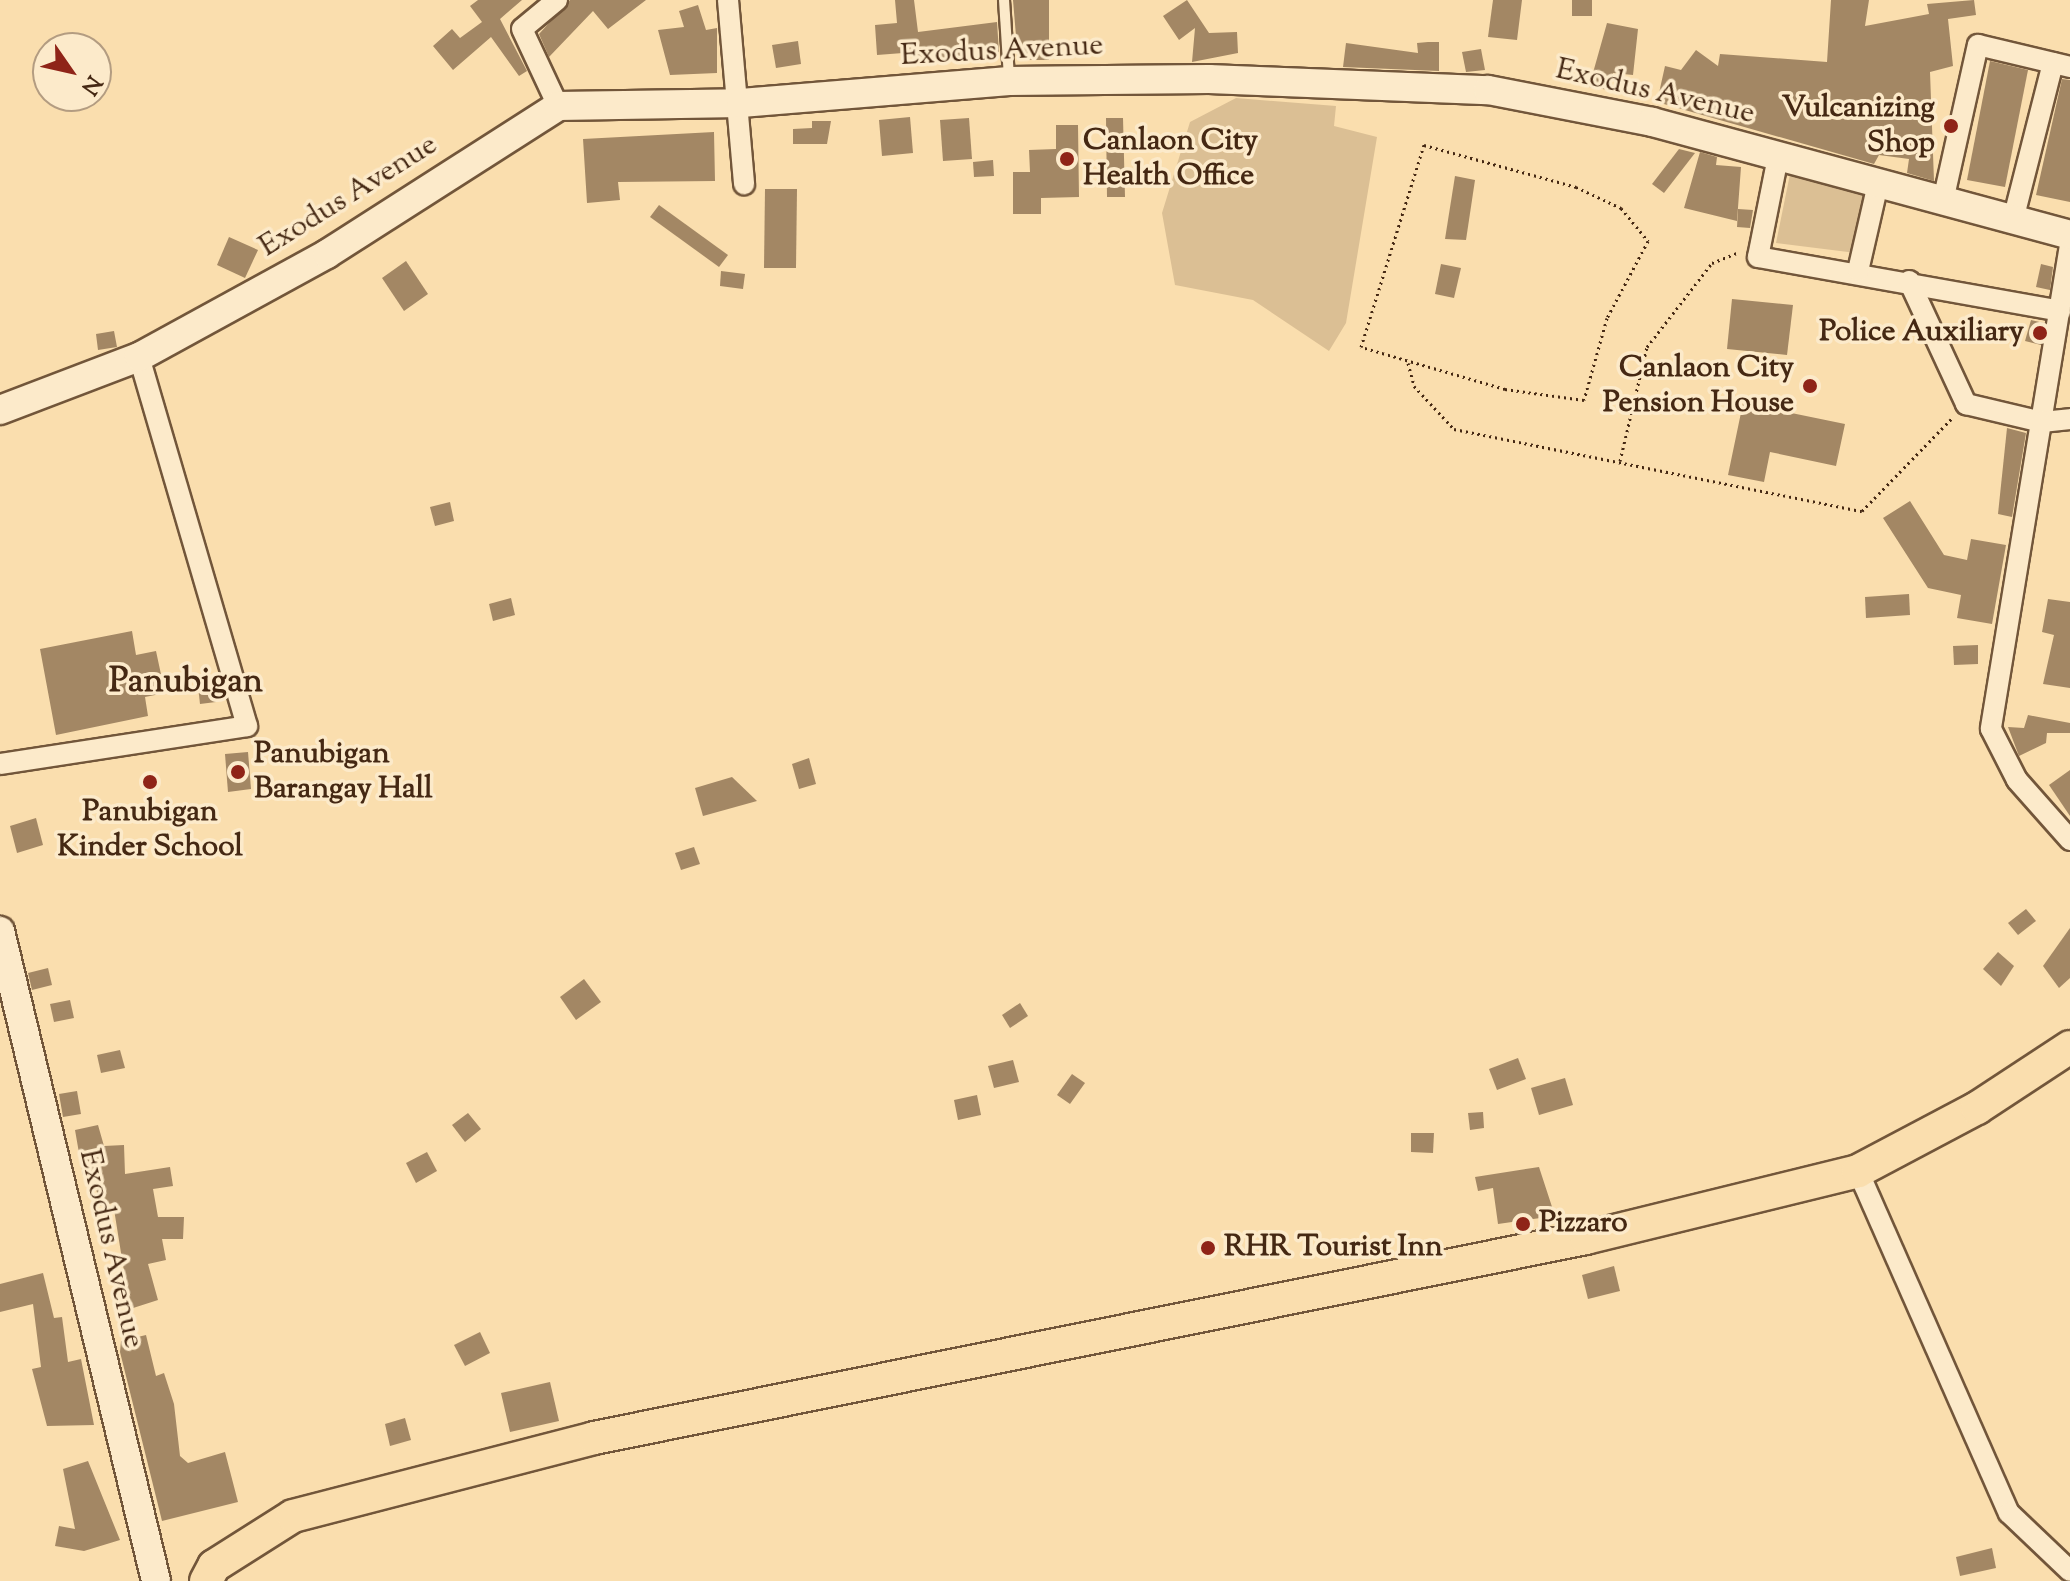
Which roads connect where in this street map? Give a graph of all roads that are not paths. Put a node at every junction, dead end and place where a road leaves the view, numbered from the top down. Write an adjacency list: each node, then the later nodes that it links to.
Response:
1 (557, 0): 7 (street)
2 (728, 0): 6 (street)
3 (1004, 0): 5 (lane)
4 (2062, 65): 11 (street); 12 (street)
5 (1009, 81): 6 (street, Exodus Avenue); 8 (street, Exodus Avenue)
6 (741, 103): 7 (street, Exodus Avenue); 9 (street)
7 (558, 106): 18 (street, Exodus Avenue)
8 (1778, 157): 10 (street, Exodus Avenue); 15 (street)
9 (744, 184)
10 (1878, 184): 11 (street, Exodus Avenue); 15 (street)
11 (1943, 201): 12 (street, Exodus Avenue)
12 (2013, 220): 13 (street, Exodus Avenue)
13 (2070, 235)
14 (2070, 245): 17 (street)
15 (1858, 271): 16 (street)
16 (1909, 281): 17 (street); 21 (street)
17 (2060, 311): 21 (street)
18 (139, 357): 19 (street, Exodus Avenue); 22 (street)
19 (0, 410)
20 (2070, 419): 21 (street)
21 (2042, 422): 23 (street)
22 (0, 764)
23 (2070, 840)
24 (0, 931): 28 (street, Exodus Avenue)
25 (2070, 1047): 26 (main road)
26 (1858, 1171): 27 (street); 29 (main road)
27 (2070, 1571)
28 (156, 1581)
29 (206, 1581)

